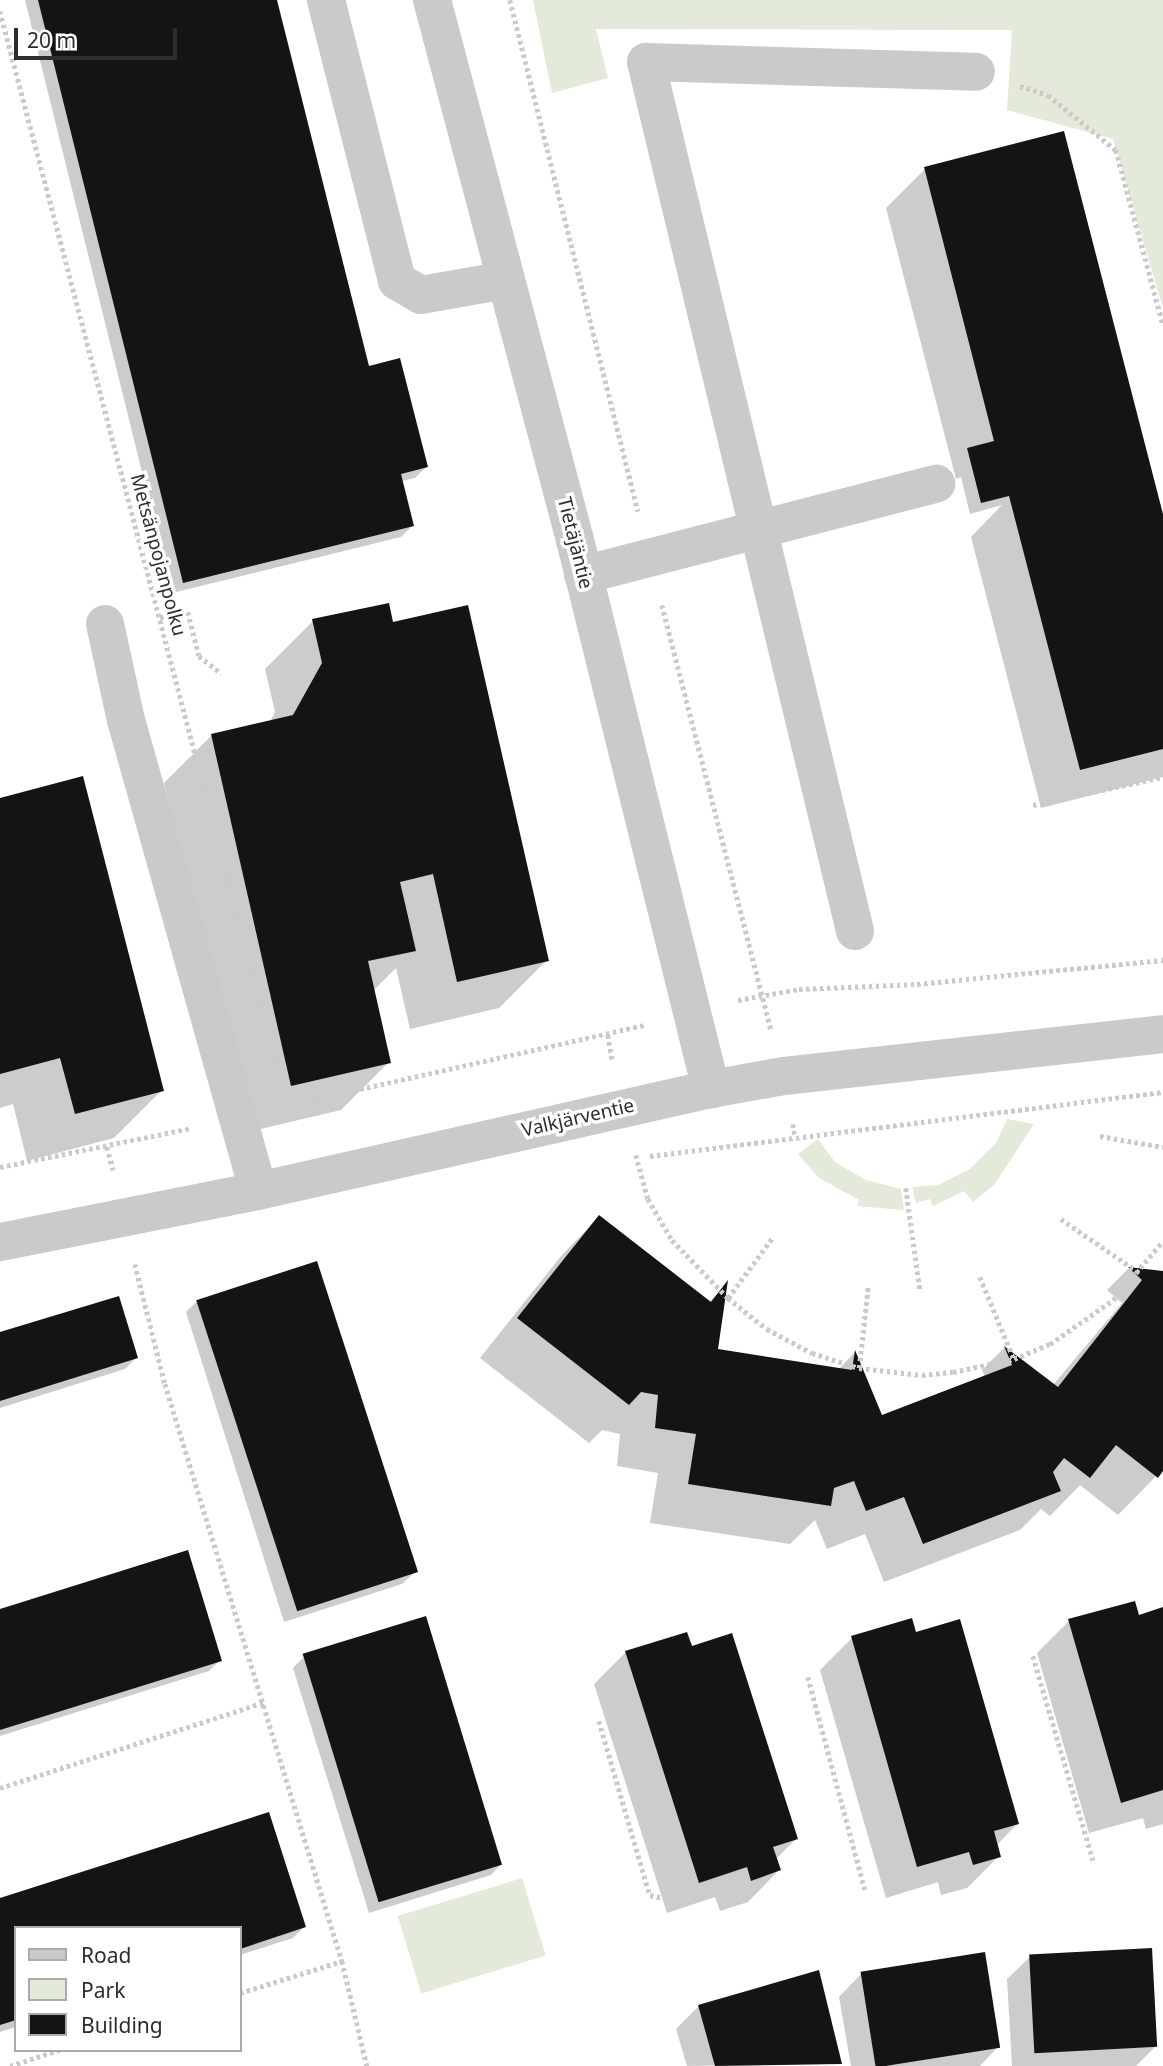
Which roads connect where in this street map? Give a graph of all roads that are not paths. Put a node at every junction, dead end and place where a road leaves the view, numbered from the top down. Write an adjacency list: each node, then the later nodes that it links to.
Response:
1 (326, 0): 4 (street)
2 (432, 0): 4 (street, Tietäjäntie)
3 (976, 72): 6 (street)
4 (506, 280): 7 (street, Tietäjäntie)
5 (936, 484): 6 (street)
6 (756, 530): 7 (street); 9 (street)
7 (583, 575): 11 (street, Tietäjäntie)
8 (105, 624): 12 (street)
9 (855, 931)
10 (1163, 1034): 11 (street, Valkjärventie)
11 (711, 1088): 12 (street, Valkjärventie)
12 (258, 1191): 13 (street, Valkjärventie)
13 (0, 1242)

